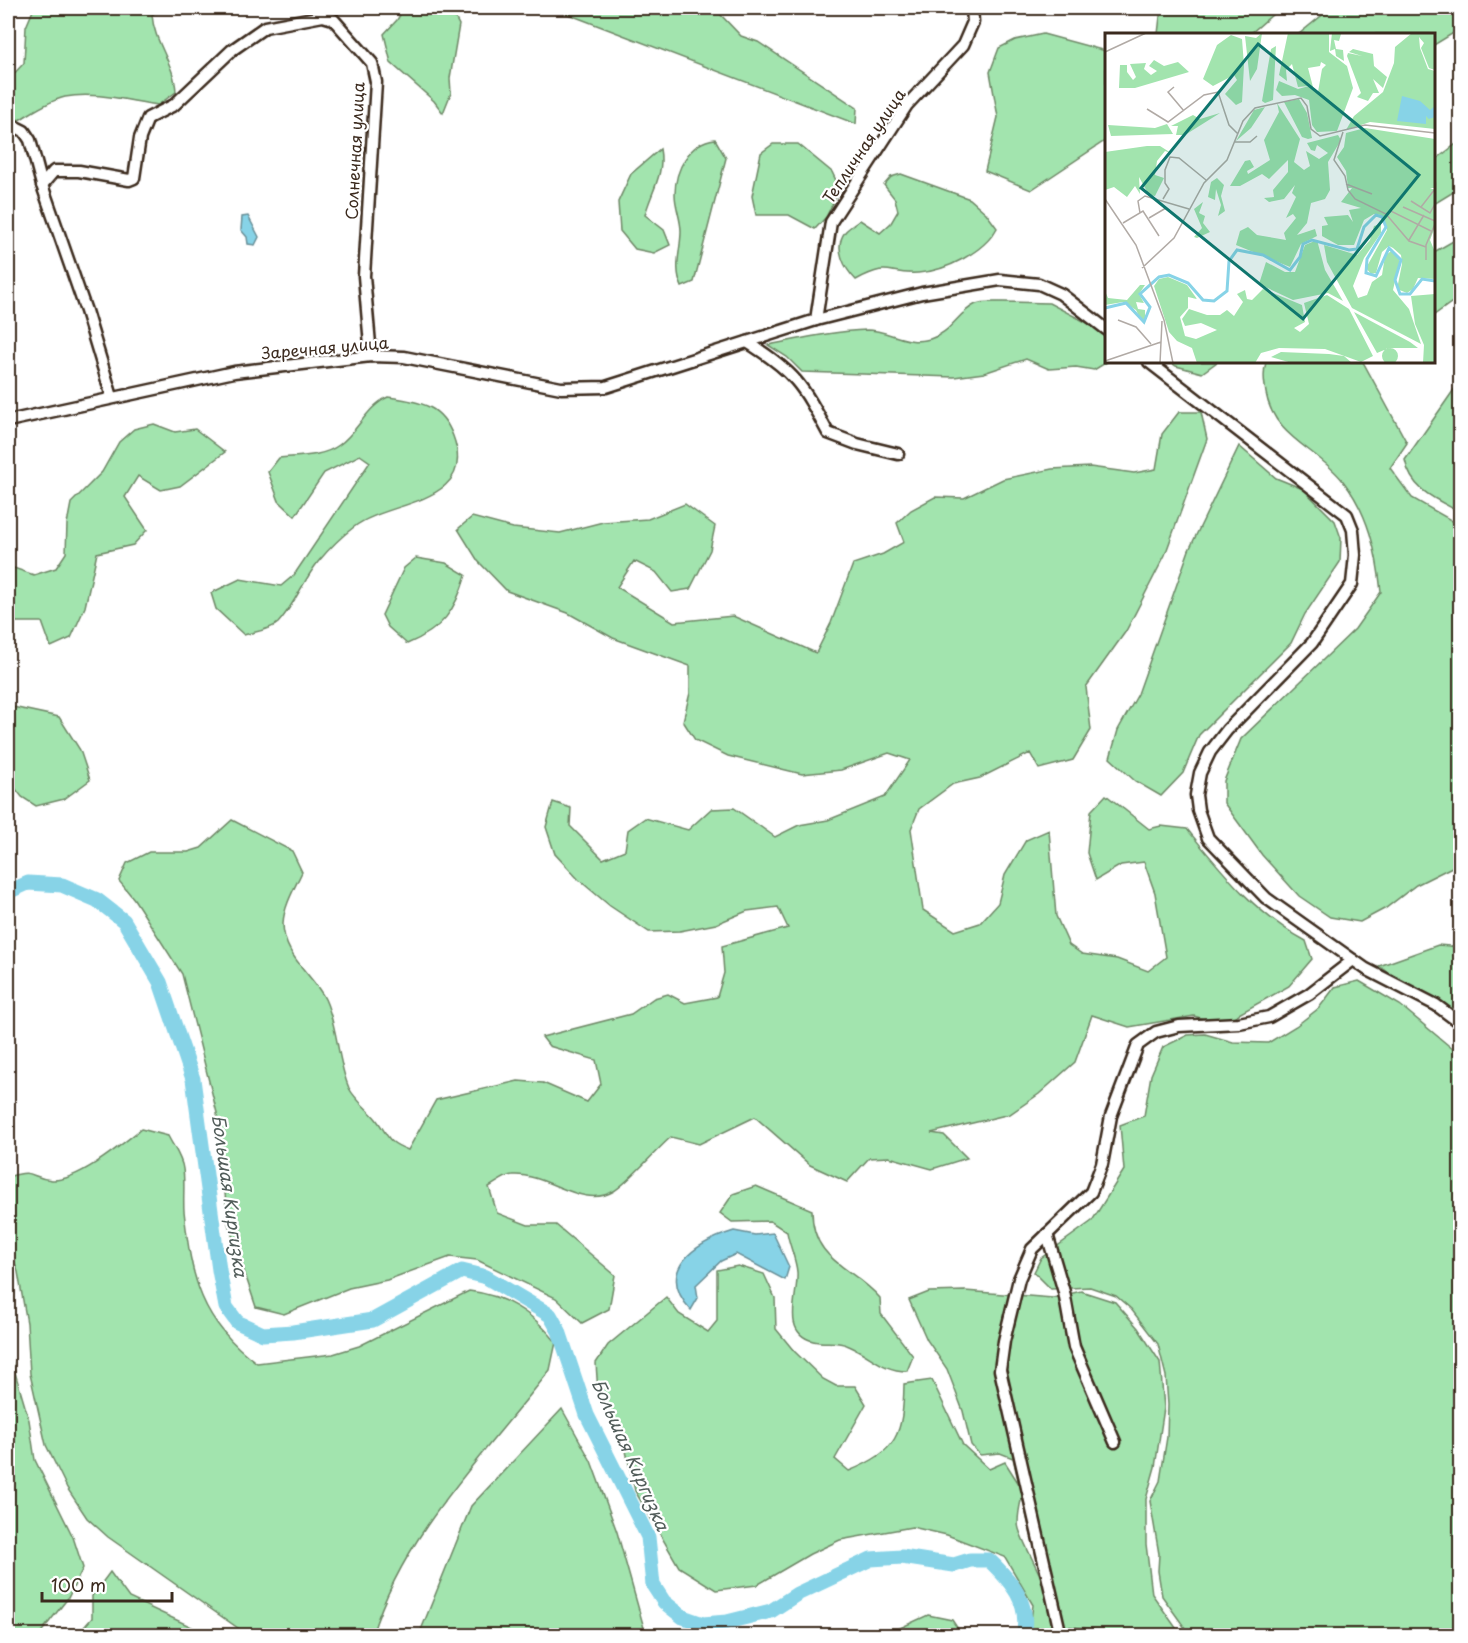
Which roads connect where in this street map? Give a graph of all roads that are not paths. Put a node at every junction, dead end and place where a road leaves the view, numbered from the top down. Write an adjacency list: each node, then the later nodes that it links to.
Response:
1 (972, 8): 4 (street, Тепличная улица)
2 (8, 123): 3 (street)
3 (42, 185): 7 (street, Солнечная улица); 9 (street)
4 (816, 320): 5 (street, Заречная улица); 6 (street, Заречная улица)
5 (1105, 327)
6 (747, 342): 7 (street, Заречная улица); 11 (street)
7 (371, 356): 9 (street, Заречная улица)
8 (1150, 363): 12 (street)
9 (112, 397): 10 (street, Заречная улица)
10 (8, 421)
11 (898, 454)
12 (1353, 960): 13 (street); 14 (street)
13 (1461, 1023)
14 (1047, 1234): 15 (street); 16 (street)
15 (1115, 1442)
16 (1062, 1634): 17 (street)
17 (1091, 1635)

